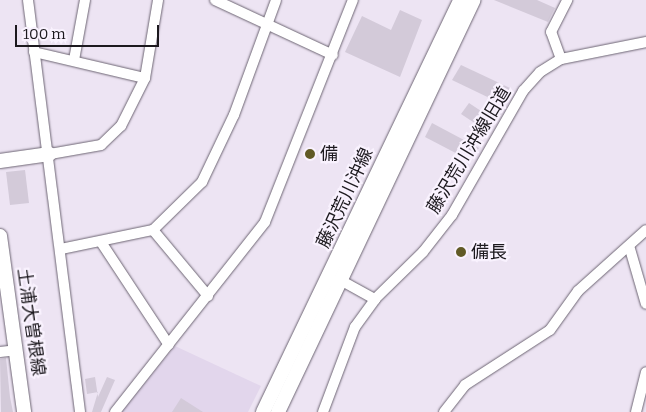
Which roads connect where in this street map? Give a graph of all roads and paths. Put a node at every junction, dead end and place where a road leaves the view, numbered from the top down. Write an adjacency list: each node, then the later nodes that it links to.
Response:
1 (28, 0): 12 (street)
2 (85, 0): 15 (street)
3 (158, 0): 16 (street)
4 (215, 0): 10 (street)
5 (276, 0): 10 (street)
6 (353, 0): 13 (street)
7 (460, 0): 34 (main road, 藤沢荒川沖線)
8 (474, 0): 25 (main road, 藤沢荒川沖線)
9 (567, 0): 14 (street)
10 (267, 25): 13 (street); 19 (street)
11 (646, 42): 14 (street, 藤沢荒川沖線旧道)
12 (34, 52): 15 (street); 17 (street)
13 (333, 55): 26 (street)
14 (561, 59): 27 (street, 藤沢荒川沖線旧道)
15 (74, 60): 16 (street)
16 (145, 78): 17 (street)
17 (50, 154): 18 (main road); 23 (street)
18 (0, 161)
19 (153, 230): 22 (street); 26 (street)
20 (646, 230): 24 (street)
21 (0, 236): 31 (main road, 土浦大曽根線)
22 (101, 242): 23 (street); 29 (street)
23 (61, 249): 32 (street)
24 (630, 249): 28 (street); 37 (street)
25 (342, 280): 27 (street); 35 (main road, 藤沢荒川沖線)
26 (208, 296): 29 (street)
27 (375, 299): 36 (street, 藤沢荒川沖線旧道)
28 (646, 304)
29 (169, 345): 33 (street)
30 (646, 372): 38 (street)
31 (24, 412)
32 (80, 412)
33 (116, 412)
34 (262, 412)
35 (278, 412)
36 (323, 412)
37 (444, 412)
38 (636, 412)

